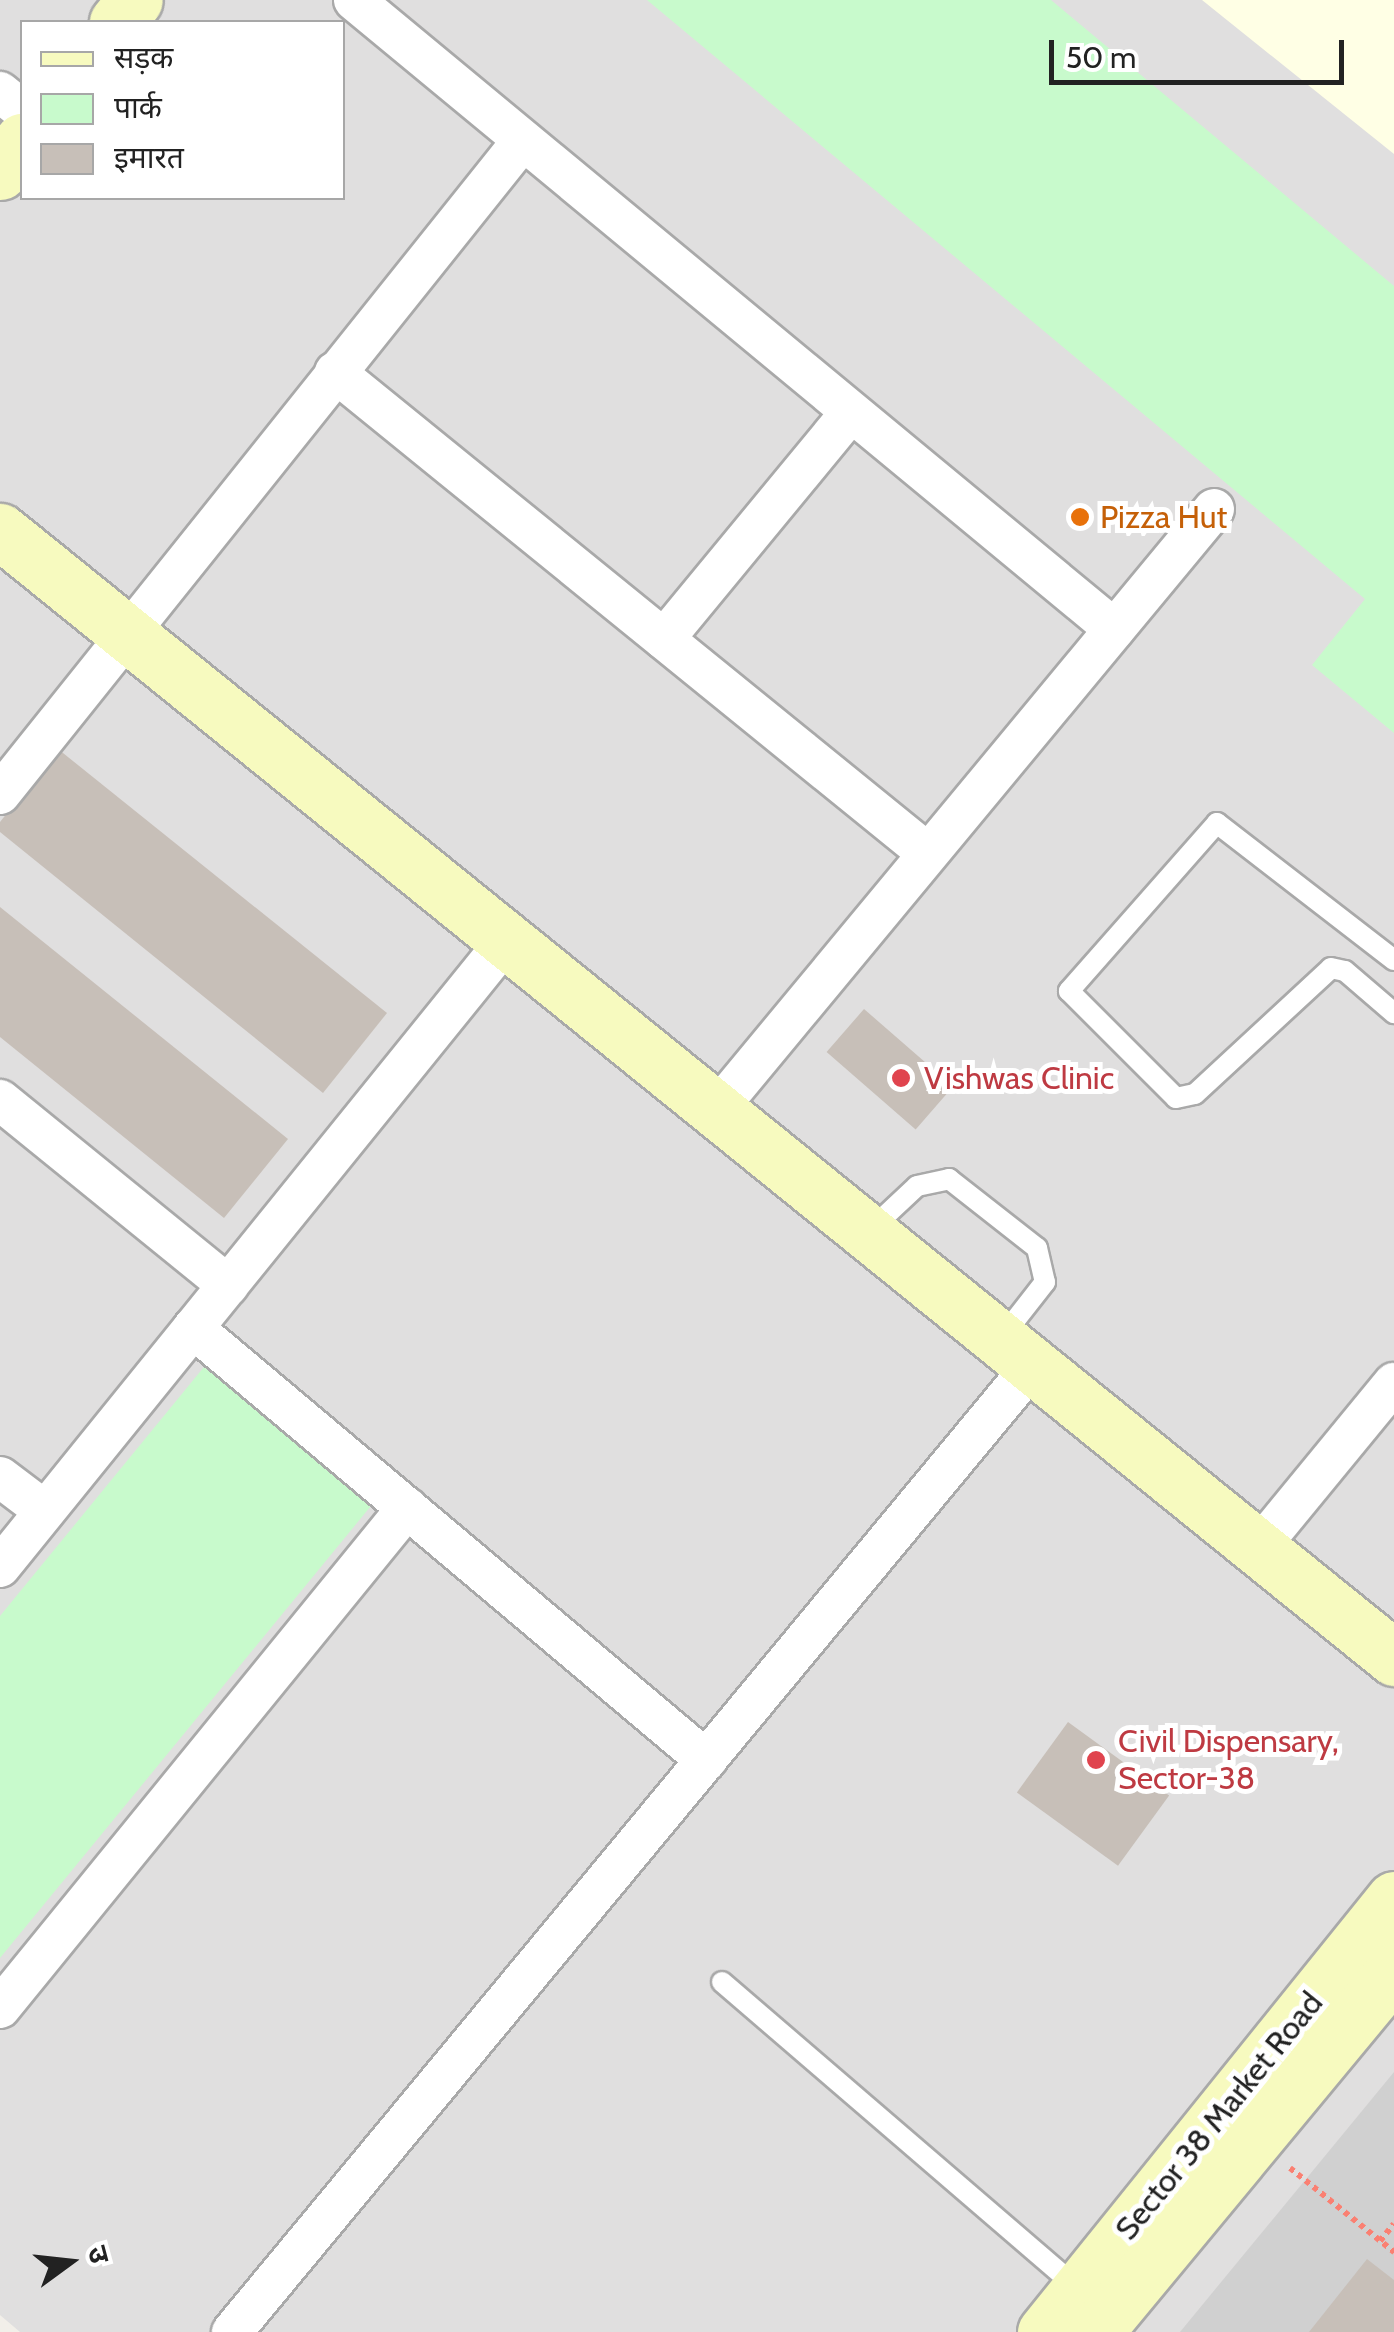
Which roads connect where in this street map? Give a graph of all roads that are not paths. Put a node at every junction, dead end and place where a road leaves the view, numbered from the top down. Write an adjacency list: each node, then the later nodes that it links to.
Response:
1 (135, 0): 3 (street)
2 (354, 0): 6 (street)
3 (119, 20)
4 (0, 92): 5 (street)
5 (20, 108)
6 (523, 140): 9 (street); 10 (street)
7 (20, 144): 8 (street)
8 (0, 172)
9 (335, 372): 14 (street); 15 (street)
10 (851, 412): 13 (street); 15 (street)
11 (1214, 509): 13 (street)
12 (0, 531): 14 (street)
13 (1114, 629): 17 (street)
14 (130, 636): 16 (street); 18 (street)
15 (664, 639): 17 (street)
16 (0, 794)
17 (926, 852): 22 (street)
18 (507, 940): 22 (street); 24 (street)
19 (1394, 960): 20 (lane)
20 (1394, 1013)
21 (0, 1100): 24 (street)
22 (717, 1109): 23 (street)
23 (869, 1232): 26 (street); 26 (lane)
24 (228, 1285): 25 (street)
25 (193, 1328): 29 (street); 30 (street)
26 (1017, 1351): 31 (street); 34 (street)
27 (1394, 1383): 31 (street)
28 (0, 1476): 30 (street)
29 (407, 1508): 34 (street); 38 (street)
30 (45, 1511): 32 (street)
31 (1260, 1546): 33 (street)
32 (0, 1567)
33 (1394, 1658)
34 (706, 1760): 40 (street)
35 (1394, 1899): 39 (street, Sector 38 Market Road)
36 (1394, 1970): 39 (street, Sector 38 Market Road)
37 (722, 1982): 39 (lane)
38 (0, 2008)
39 (1087, 2311): 41 (street, Sector 38 Market Road)
40 (232, 2332)
41 (1044, 2332)

